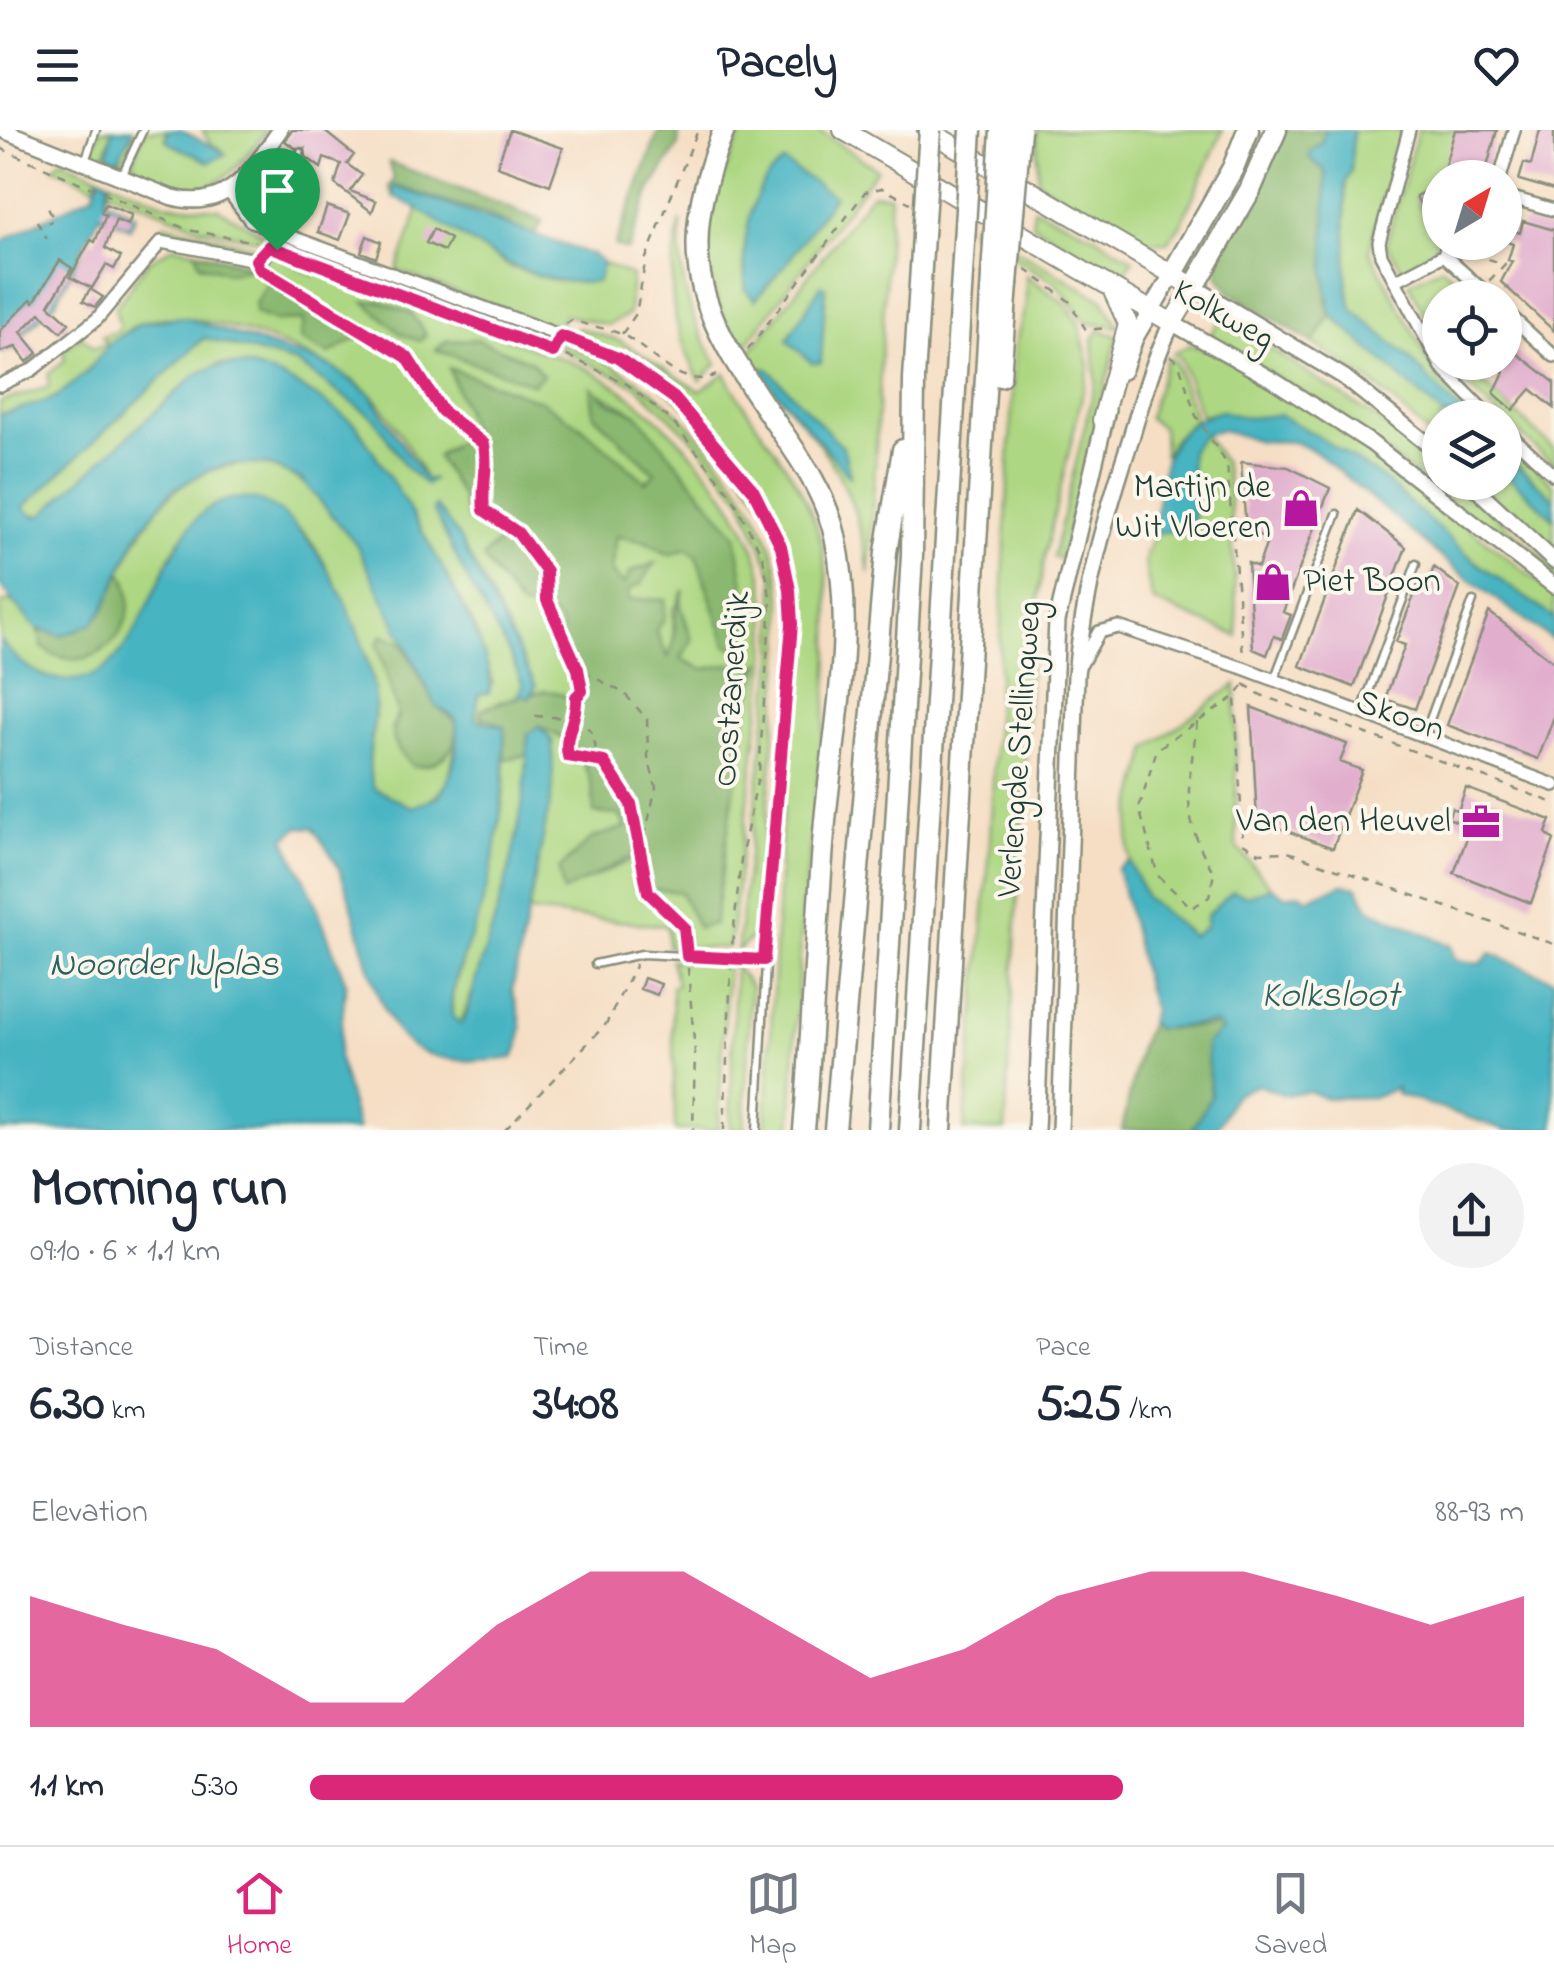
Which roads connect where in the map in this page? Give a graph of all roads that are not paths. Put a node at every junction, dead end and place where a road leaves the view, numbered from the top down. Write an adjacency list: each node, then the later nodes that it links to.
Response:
1 (2, 130): 18 (street)
2 (96, 130): 18 (lane)
3 (143, 130): 20 (lane)
4 (280, 130): 19 (street)
5 (724, 130): 22 (highway)
6 (734, 130): 22 (highway)
7 (843, 130): 33 (main road, Kolkweg)
8 (928, 130): 28 (main road, Kolkweg); 39 (highway, bridge)
9 (971, 130): 63 (highway, bridge)
10 (1000, 130): 29 (highway, bridge)
11 (1020, 130): 29 (highway, bridge)
12 (1248, 130): 28 (highway)
13 (1276, 130): 32 (highway)
14 (1409, 130): 31 (street)
15 (1514, 130): 17 (street)
16 (300, 153): 19 (lane)
17 (1505, 160)
18 (89, 162): 20 (street)
19 (254, 166): 21 (street)
20 (122, 175): 21 (street)
21 (229, 192): 25 (street, Oostzanerdijk)
22 (702, 200): 60 (highway)
23 (1522, 201): 24 (street)
24 (1554, 210)
25 (275, 231): 37 (street, Oostzanerdijk); 40 (street)
26 (1427, 260): 31 (street)
27 (1457, 260): 30 (street)
28 (1173, 274): 32 (main road, Kolkweg); 34 (main road, Verlengde Stellingweg)
29 (1000, 280): 64 (highway)
30 (1474, 280)
31 (1395, 281): 41 (street)
32 (1194, 286): 35 (main road, Verlengde Stellingweg); 43 (street, Kolkweg)
33 (1111, 289): 34 (main road, Kolkweg); 42 (main road)
34 (1149, 312): 35 (main road, Kolkweg); 42 (main road, Verlengde Stellingweg)
35 (1172, 324): 50 (street, Kolkweg); 52 (main road, Verlengde Stellingweg)
36 (1522, 327): 38 (street)
37 (561, 336): 57 (lane, Oostzanerdijk)
38 (1554, 356)
39 (914, 378): 61 (highway); 62 (highway)
40 (0, 386)
41 (1473, 400)
42 (1102, 420): 65 (main road, Verlengde Stellingweg)
43 (1422, 440)
44 (1522, 446): 45 (street)
45 (1554, 475)
46 (1488, 500): 48 (street)
47 (1337, 514): 53 (lane)
48 (1554, 561)
49 (1416, 564): 54 (lane)
50 (1554, 586)
51 (1473, 601): 55 (lane)
52 (1076, 676): 53 (street, Skoon); 66 (main road, Verlengde Stellingweg)
53 (1274, 680): 54 (street, Skoon)
54 (1361, 713): 55 (street, Skoon)
55 (1424, 737): 56 (street, Skoon)
56 (1554, 785)
57 (764, 960): 58 (lane); 59 (lane, Oostzanerdijk)
58 (594, 964)
59 (756, 1130)
60 (804, 1130)
61 (834, 1130)
62 (878, 1130)
63 (910, 1130)
64 (942, 1130)
65 (1036, 1130)
66 (1060, 1130)

